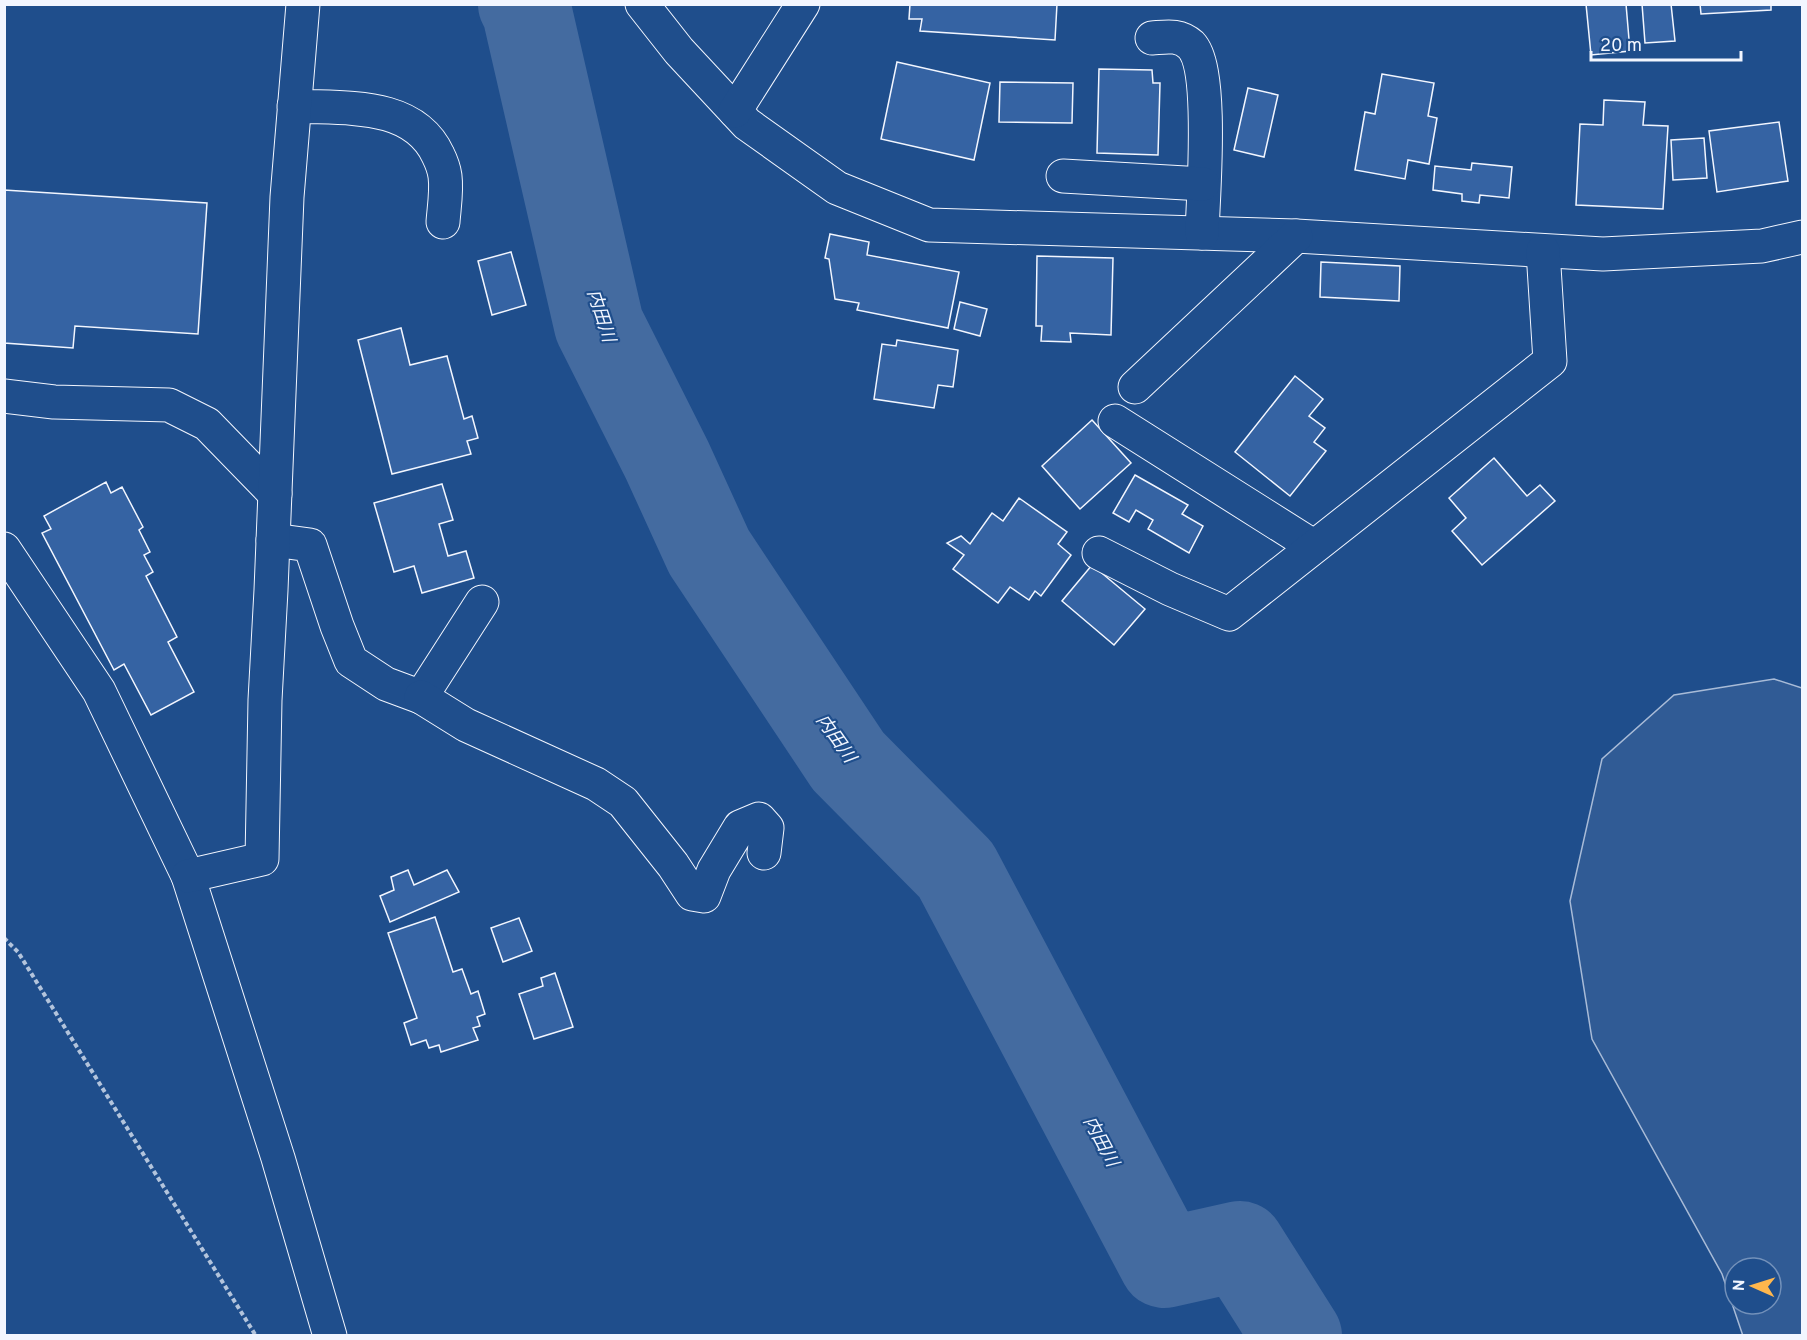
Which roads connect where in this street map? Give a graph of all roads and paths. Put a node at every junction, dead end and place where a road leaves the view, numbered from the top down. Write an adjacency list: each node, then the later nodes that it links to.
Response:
1 (303, 4): 5 (street)
2 (642, 4): 6 (street)
3 (803, 4): 6 (street)
4 (1152, 38): 8 (street)
5 (294, 106): 9 (street); 17 (street)
6 (735, 111): 10 (street)
7 (1063, 176): 8 (street)
8 (1203, 184): 10 (street)
9 (443, 222)
10 (1202, 233): 11 (street)
11 (1296, 236): 13 (street); 14 (street)
12 (1803, 237): 13 (street)
13 (1543, 251): 19 (street)
14 (1135, 387)
15 (4, 396): 17 (street)
16 (1115, 421): 19 (street)
17 (275, 494): 18 (street)
18 (273, 540): 23 (street); 25 (street)
19 (1313, 546): 21 (street)
20 (4, 549): 25 (street)
21 (1099, 553)
22 (482, 602): 23 (street)
23 (421, 697): 24 (street)
24 (764, 852)
25 (188, 876): 28 (street)
26 (4, 938): 27 (path)
27 (256, 1335)
28 (330, 1335)

